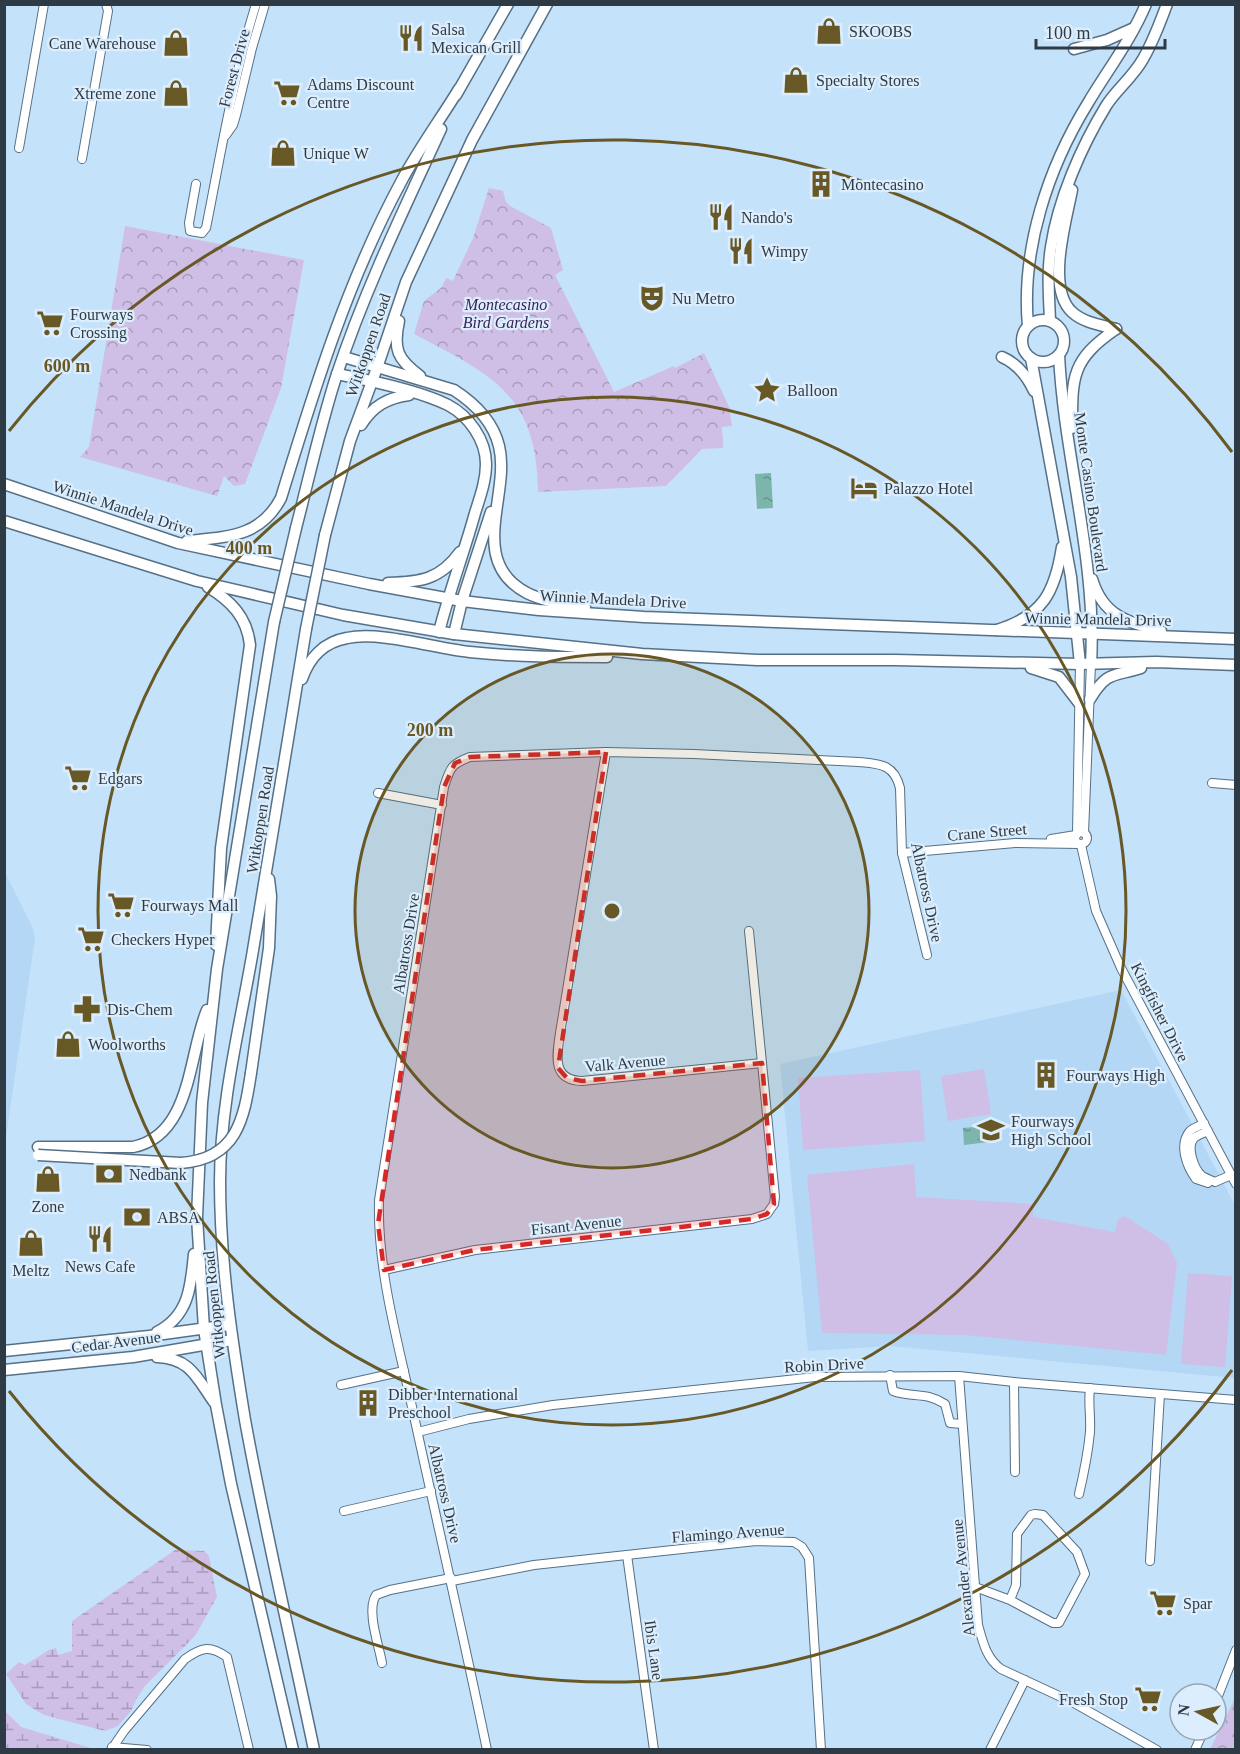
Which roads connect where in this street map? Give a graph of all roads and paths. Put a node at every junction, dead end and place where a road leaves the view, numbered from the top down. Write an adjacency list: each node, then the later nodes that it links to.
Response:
1 (44, 4): 13 (street)
2 (106, 4): 14 (street)
3 (256, 4): 12 (street, Forest Drive)
4 (265, 4): 12 (street, Forest Drive)
5 (508, 4): 11 (main road, Witkoppen Road)
6 (547, 4): 17 (main road, Witkoppen Road)
7 (1146, 4): 9 (main road)
8 (1167, 4): 15 (main road)
9 (1134, 27): 10 (main road); 19 (main road)
10 (1074, 49)
11 (459, 89): 21 (main road, Witkoppen Road); 37 (main road)
12 (225, 137): 16 (street, Forest Drive)
13 (19, 148)
14 (81, 159)
15 (1075, 168): 18 (main road); 31 (main road)
16 (196, 184)
17 (405, 282): 24 (main road, Witkoppen Road); 26 (main road)
18 (1050, 321): 19 (main road); 20 (main road)
19 (1029, 326): 23 (main road)
20 (1059, 355): 23 (main road); 31 (main road, Monte Casino Boulevard)
21 (344, 357): 24 (main road); 25 (main road, Witkoppen Road)
22 (1002, 357): 29 (main road)
23 (1031, 358): 29 (main road, Monte Casino Boulevard)
24 (377, 368): 26 (main road); 27 (main road, Witkoppen Road)
25 (337, 374): 27 (main road); 75 (main road, Witkoppen Road, bridge)
26 (425, 381): 33 (main road)
27 (372, 383): 28 (main road); 30 (main road, Witkoppen Road)
28 (415, 394): 30 (main road); 36 (main road)
29 (1041, 411): 35 (main road, Monte Casino Boulevard)
30 (350, 441): 58 (main road, Witkoppen Road, bridge)
31 (1071, 456): 38 (main road, Monte Casino Boulevard)
32 (4, 484): 37 (main road, Winnie Mandela Drive)
33 (497, 495): 42 (main road); 43 (main road)
34 (4, 521): 39 (main road)
35 (1063, 538): 44 (main road); 47 (main road, Monte Casino Boulevard)
36 (467, 542): 40 (main road); 41 (main road)
37 (178, 543): 40 (main road, Winnie Mandela Drive)
38 (1085, 553): 48 (main road, Monte Casino Boulevard); 49 (main road)
39 (197, 581): 45 (main road); 75 (main road)
40 (369, 584): 41 (main road, Winnie Mandela Drive)
41 (447, 599): 42 (main road, Winnie Mandela Drive); 45 (main road)
42 (462, 601): 43 (main road, Winnie Mandela Drive); 46 (main road)
43 (644, 617): 44 (main road, Winnie Mandela Drive)
44 (992, 631): 47 (main road, Winnie Mandela Drive)
45 (439, 632): 46 (main road)
46 (454, 634): 51 (main road)
47 (1077, 634): 48 (main road, Winnie Mandela Drive); 54 (main road, Monte Casino Boulevard)
48 (1093, 634): 49 (main road, Winnie Mandela Drive); 54 (main road, Monte Casino Boulevard)
49 (1193, 636): 50 (main road, Winnie Mandela Drive)
50 (1236, 639)
51 (642, 654): 53 (main road); 58 (main road)
52 (1156, 662): 54 (main road); 55 (main road); 56 (main road)
53 (1007, 663): 54 (main road); 57 (main road)
54 (1085, 664): 56 (street); 57 (street)
55 (1236, 665)
56 (1090, 699): 60 (street)
57 (1079, 703): 59 (street)
58 (291, 723): 72 (main road, Witkoppen Road)
59 (1078, 724): 60 (street); 62 (street)
60 (1090, 724): 63 (street)
61 (606, 752): 67 (street, Albatross Drive); 71 (street, Albatross Drive); 77 (street, Valk Avenue)
62 (1078, 756): 63 (street); 68 (street)
63 (1088, 756): 68 (street)
64 (1212, 783): 65 (street)
65 (1236, 785)
66 (378, 794): 67 (street)
67 (442, 805): 82 (street, Albatross Drive)
68 (1079, 834): 69 (street, Crane Street); 70 (street)
69 (1038, 842): 70 (street, Crane Street); 71 (street, Crane Street)
70 (1080, 844): 78 (street, Kingfisher Drive)
71 (902, 853): 74 (street, Albatross Drive)
72 (267, 870): 76 (main road, bridge); 83 (main road, Witkoppen Road)
73 (749, 931): 77 (street)
74 (927, 955)
75 (217, 969): 76 (main road, Witkoppen Road)
76 (213, 996): 81 (main road, Witkoppen Road)
77 (762, 1063): 82 (street, Fisant Avenue)
78 (1206, 1127): 79 (street, Kingfisher Drive); 79 (street)
79 (1231, 1175): 80 (street, Kingfisher Drive)
80 (1236, 1184)
81 (197, 1216): 84 (main road, Witkoppen Road); 85 (main road)
82 (384, 1270): 91 (street, Albatross Drive)
83 (229, 1325): 84 (main road, Cedar Avenue); 86 (main road, Witkoppen Road)
84 (204, 1329): 85 (main road, Cedar Avenue); 87 (main road, Witkoppen Road)
85 (148, 1336): 88 (main road, Cedar Avenue)
86 (231, 1340): 87 (main road, Cedar Avenue); 119 (main road, Witkoppen Road)
87 (206, 1345): 89 (main road, Cedar Avenue); 99 (main road, Witkoppen Road)
88 (4, 1351)
89 (133, 1357): 90 (main road, Cedar Avenue); 99 (main road)
90 (4, 1370)
91 (404, 1371): 95 (street); 101 (street, Albatross Drive)
92 (891, 1375): 93 (street, Robin Drive); 100 (street); 101 (street, Robin Drive)
93 (958, 1376): 94 (street, Robin Drive); 100 (street, Alexander Avenue)
94 (1014, 1382): 96 (street, Robin Drive); 102 (street)
95 (340, 1385)
96 (1090, 1388): 97 (street, Robin Drive); 104 (street)
97 (1160, 1394): 98 (street, Robin Drive); 107 (street)
98 (1236, 1400)
99 (216, 1405): 118 (main road, Witkoppen Road)
100 (962, 1424): 109 (street, Alexander Avenue)
101 (418, 1432): 103 (street, Albatross Drive)
102 (1015, 1472)
103 (431, 1491): 105 (street); 108 (street, Albatross Drive)
104 (1078, 1494)
105 (344, 1511)
106 (627, 1555): 108 (street, Flamingo Avenue); 121 (street, Ibis Lane); 122 (street, Flamingo Avenue)
107 (1150, 1561)
108 (451, 1579): 112 (street, Flamingo Avenue); 120 (street, Albatross Drive)
109 (975, 1587): 110 (street); 113 (street, Alexander Avenue)
110 (1010, 1600): 110 (street)
111 (1236, 1650): 114 (street)
112 (382, 1663)
113 (1025, 1680): 123 (street); 124 (street, Alexander Avenue)
114 (1223, 1682)
115 (112, 1748): 116 (street); 117 (street)
116 (147, 1749)
117 (249, 1749)
118 (293, 1749)
119 (314, 1749)
120 (487, 1749)
121 (654, 1749)
122 (820, 1749)
123 (990, 1749)
124 (1157, 1749)

